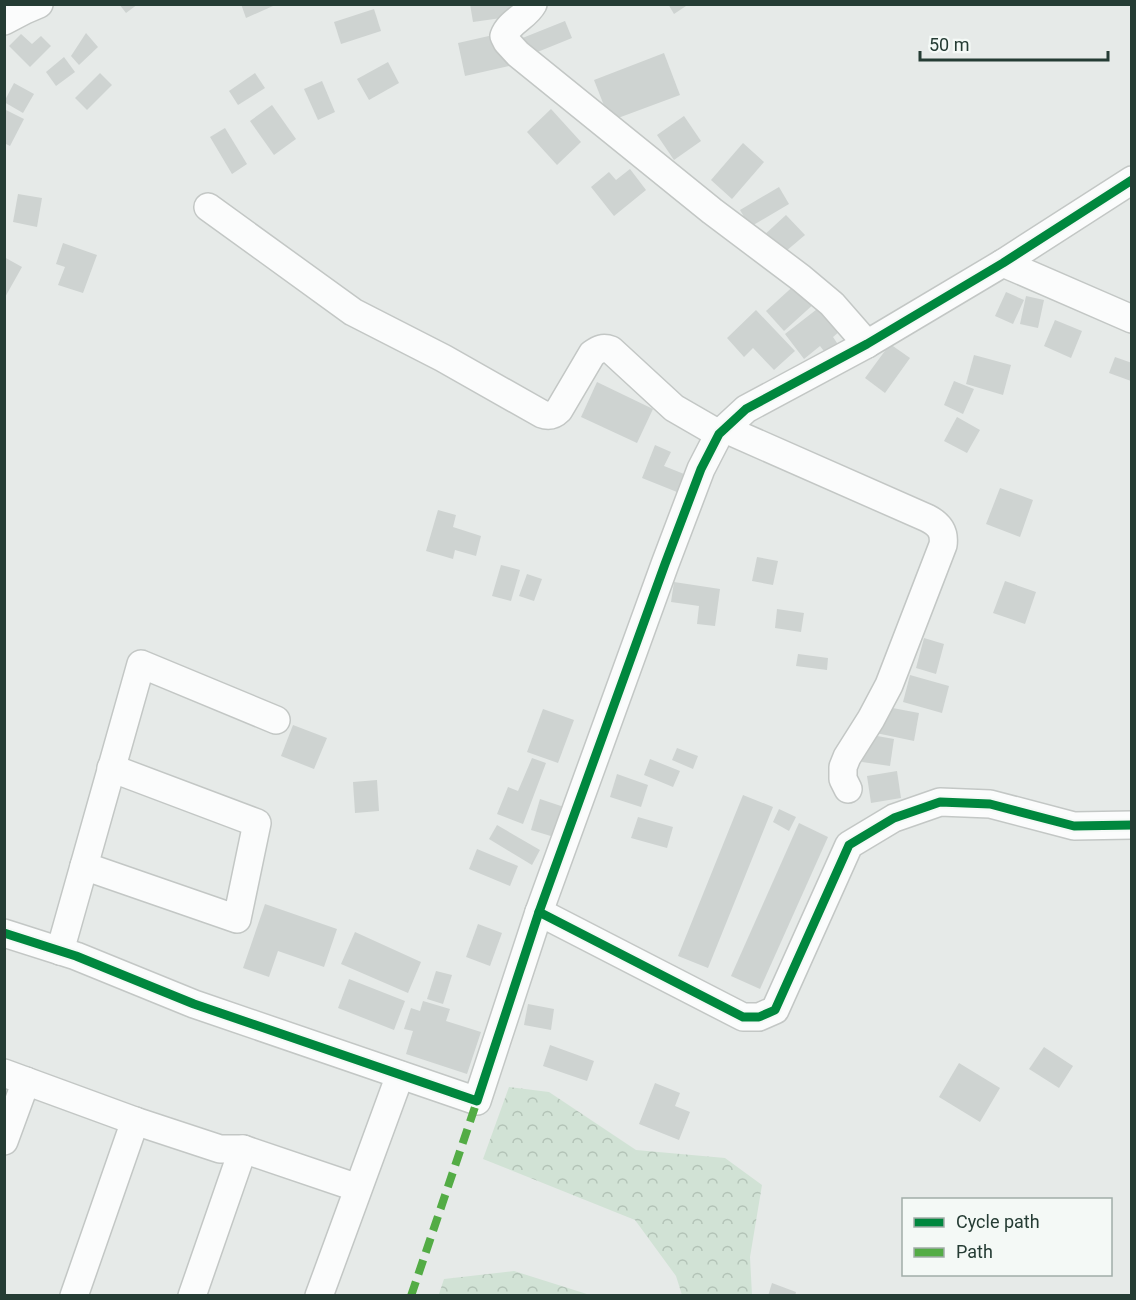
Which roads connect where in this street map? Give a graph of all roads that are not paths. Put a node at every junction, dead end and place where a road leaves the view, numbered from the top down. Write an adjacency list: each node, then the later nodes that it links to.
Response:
1 (39, 4): 3 (street)
2 (533, 4): 8 (street)
3 (4, 21)
4 (1131, 180): 6 (street)
5 (208, 207): 9 (street)
6 (1003, 263): 7 (street); 8 (street)
7 (1131, 319)
8 (867, 344): 9 (street)
9 (722, 432): 12 (street); 15 (street)
10 (276, 720): 11 (street)
11 (111, 768): 14 (street); 14 (street)
12 (848, 789)
13 (1131, 825): 15 (street)
14 (84, 866): 17 (street)
15 (539, 912): 18 (street)
16 (4, 933): 17 (street)
17 (60, 951): 18 (street)
18 (400, 1075): 23 (street)
19 (15, 1077): 20 (street); 21 (street)
20 (135, 1121): 22 (street); 24 (street)
21 (4, 1141)
22 (243, 1149): 23 (street); 25 (street)
23 (358, 1188): 26 (street)
24 (74, 1296)
25 (192, 1296)
26 (318, 1296)

